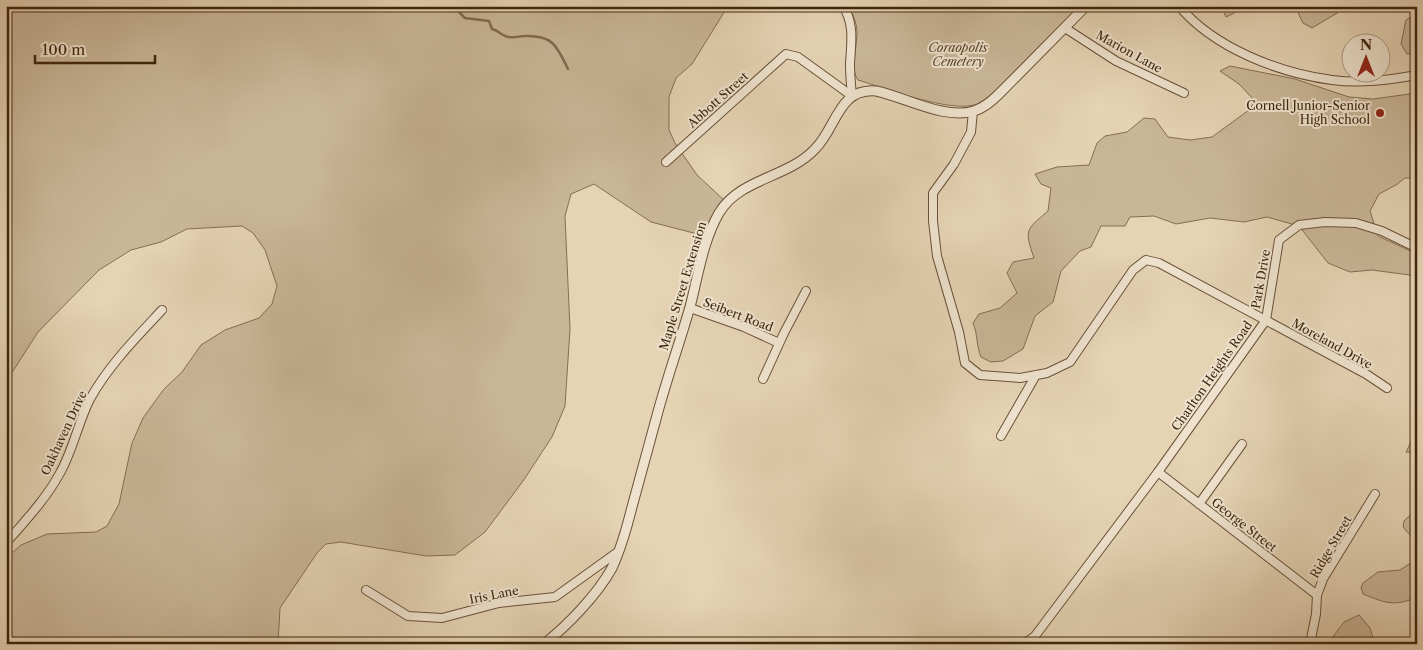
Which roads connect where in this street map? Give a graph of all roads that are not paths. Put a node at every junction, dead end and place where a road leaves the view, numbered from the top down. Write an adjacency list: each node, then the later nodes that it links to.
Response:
1 (843, 6): 7 (street)
2 (1086, 6): 4 (street)
3 (1179, 6): 5 (street)
4 (1065, 28): 6 (street, Marion Lane); 8 (street)
5 (1417, 75)
6 (1184, 93)
7 (852, 96): 8 (street); 9 (street, Abbott Street); 12 (street, Maple Street Extension)
8 (973, 111): 16 (street, Charlton Heights Road)
9 (666, 162)
10 (1417, 248): 14 (street, Park Drive)
11 (806, 291): 15 (street, Seibert Road)
12 (690, 308): 15 (street, Seibert Road); 25 (street, Maple Street Extension)
13 (162, 310): 24 (street, Oakhaven Drive)
14 (1266, 320): 16 (street, Charlton Heights Road); 18 (street, Moreland Drive); 21 (street, Charlton Heights Road)
15 (779, 343): 17 (street, Seibert Road)
16 (1036, 375): 19 (street)
17 (763, 379)
18 (1388, 388)
19 (1001, 436)
20 (1242, 444): 23 (street)
21 (1158, 472): 23 (street, George Street); 29 (street, Charlton Heights Road)
22 (1375, 494): 27 (street, Ridge Street)
23 (1199, 504): 27 (street, George Street)
24 (6, 543)
25 (619, 551): 26 (street, Iris Lane); 28 (street, Maple Street Extension)
26 (366, 590)
27 (1318, 595): 30 (street, Ridge Street)
28 (544, 644)
29 (1024, 644)
30 (1310, 644)

